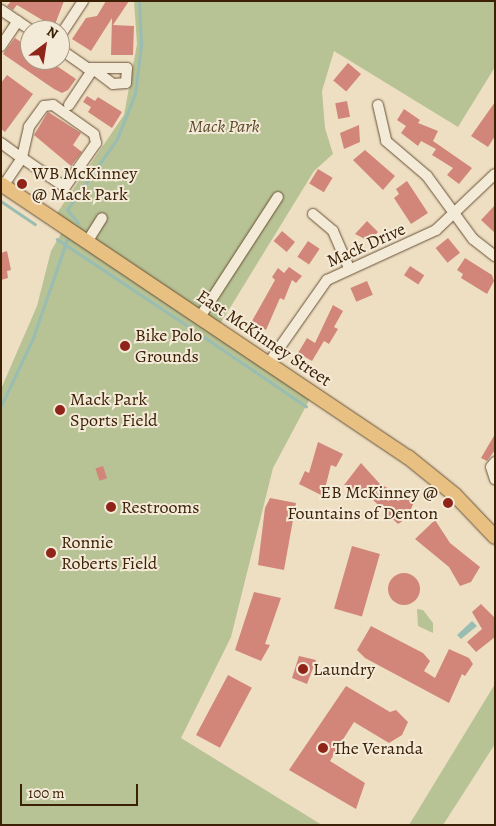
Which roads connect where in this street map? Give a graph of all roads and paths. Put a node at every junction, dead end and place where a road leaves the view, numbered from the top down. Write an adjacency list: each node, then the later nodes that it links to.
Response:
1 (83, 1): 4 (street)
2 (1, 10): 3 (street)
3 (18, 21): 5 (street)
4 (70, 21)
5 (1, 46)
6 (70, 55): 7 (street)
7 (69, 105)
8 (378, 105): 15 (street)
9 (1, 143): 10 (street)
10 (22, 158): 10 (street); 12 (street)
11 (495, 174): 15 (street, Mack Drive)
12 (3, 185): 17 (main road, East McKinney Street)
13 (278, 197): 20 (street)
14 (312, 214): 19 (street)
15 (455, 216): 18 (street); 19 (street, Mack Drive)
16 (102, 218): 17 (street)
17 (87, 242): 20 (main road, East McKinney Street)
18 (495, 256)
19 (350, 268): 21 (street, Mack Drive)
20 (200, 318): 21 (main road, East McKinney Street)
21 (268, 364): 24 (main road, East McKinney Street)
22 (495, 462): 23 (street)
23 (495, 479)
24 (495, 537)

